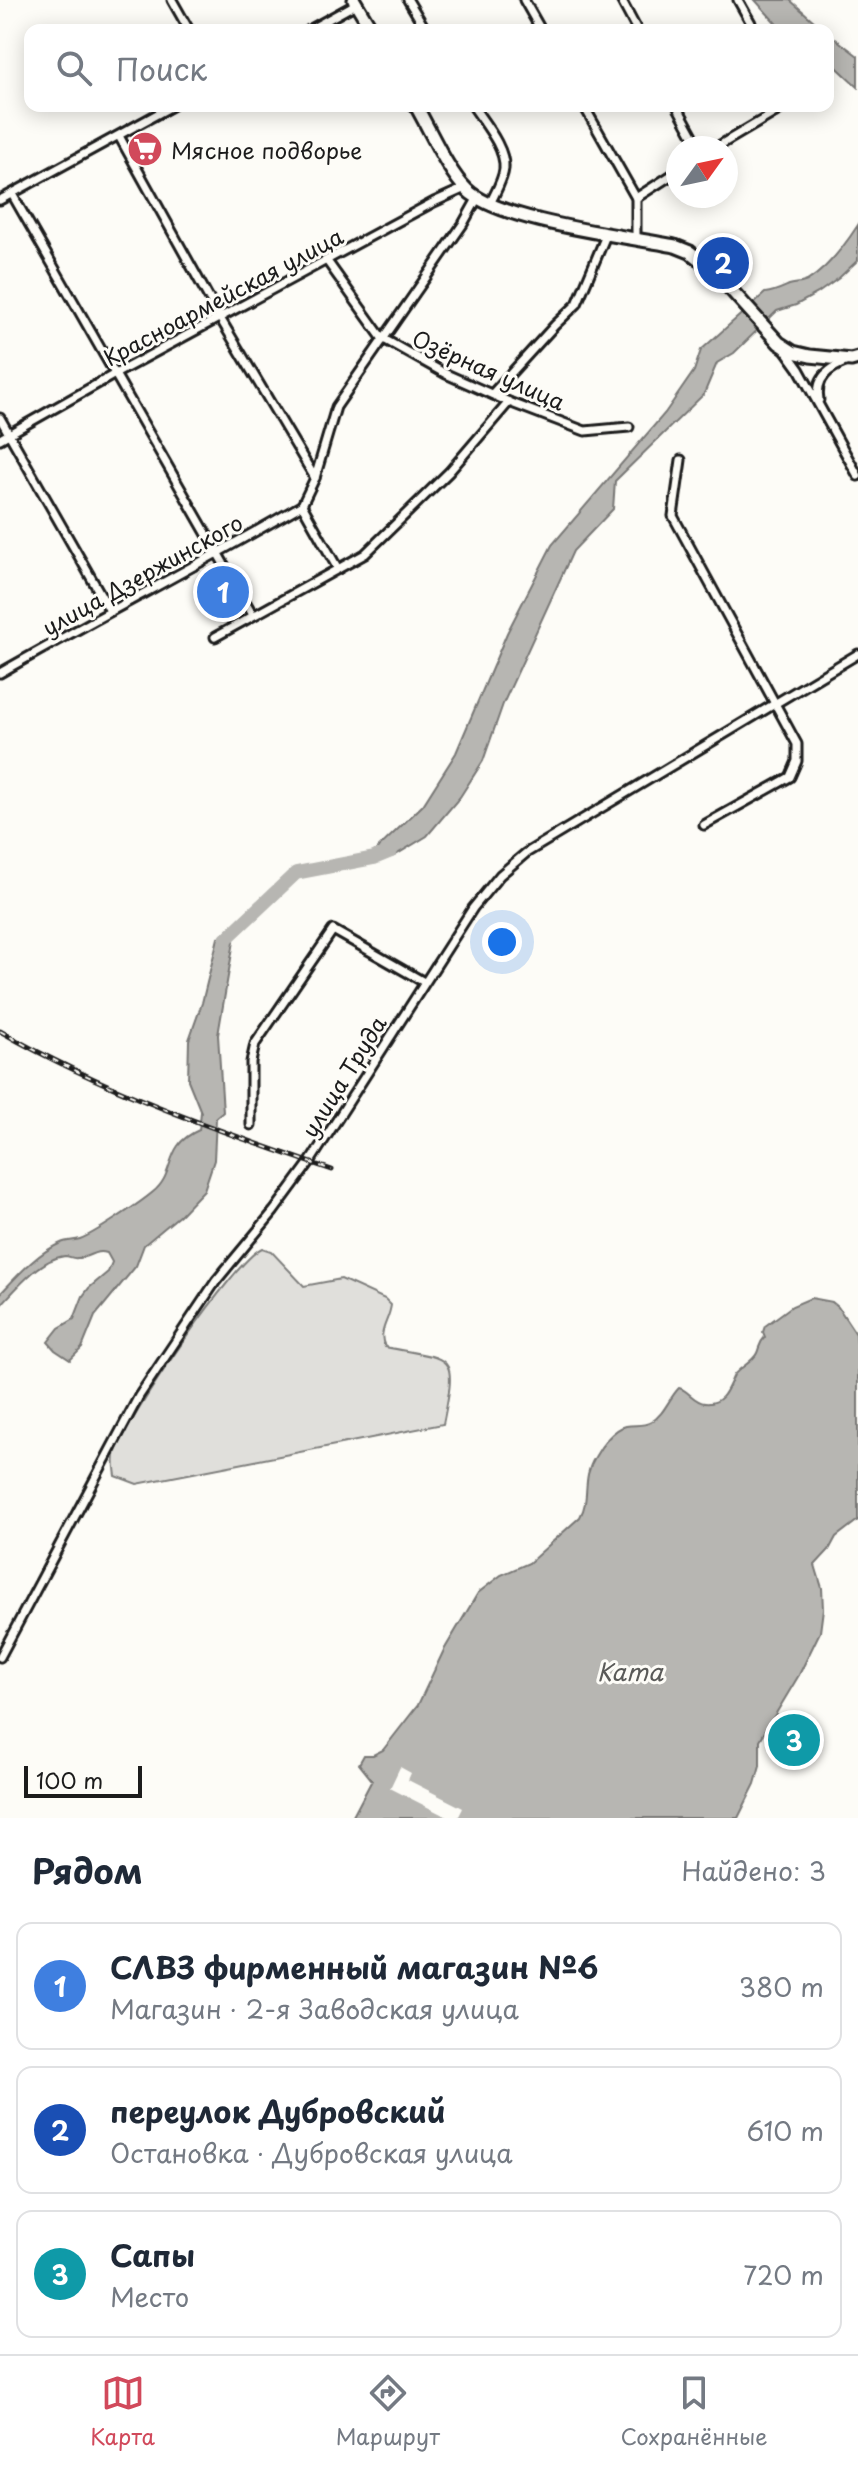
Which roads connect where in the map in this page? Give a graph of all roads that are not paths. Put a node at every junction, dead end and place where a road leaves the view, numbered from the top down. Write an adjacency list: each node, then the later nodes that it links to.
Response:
1 (172, 0): 8 (street)
2 (408, 0): 11 (street)
3 (524, 0): 12 (street)
4 (621, 0): 13 (street)
5 (738, 0): 7 (street)
6 (358, 1): 9 (street); 10 (main road)
7 (751, 23)
8 (186, 24)
9 (319, 24)
10 (369, 24)
11 (422, 24)
12 (538, 24)
13 (634, 24)
14 (161, 112): 20 (street)
15 (420, 112): 24 (main road)
16 (476, 112): 29 (street)
17 (587, 112): 26 (street)
18 (680, 112): 21 (street)
19 (776, 112): 22 (street)
20 (119, 136): 25 (street); 33 (street)
21 (693, 136)
22 (735, 136)
23 (666, 179): 26 (street)
24 (465, 188): 27 (main road); 32 (street, Красноармейская улица)
25 (12, 194): 28 (street); 37 (street)
26 (636, 198): 31 (street)
27 (477, 199): 29 (main road); 34 (street)
28 (0, 200)
29 (490, 204): 30 (main road)
30 (607, 233): 31 (main road); 38 (street)
31 (636, 238): 35 (main road)
32 (327, 261): 33 (street, Красноармейская улица); 34 (street, Озёрная улица)
33 (220, 318): 37 (street, Красноармейская улица); 47 (street)
34 (382, 338): 38 (street, Озёрная улица); 47 (street)
35 (776, 340): 36 (main road); 40 (street)
36 (854, 359): 40 (street)
37 (115, 374): 43 (street, Красноармейская улица); 49 (street)
38 (492, 394): 39 (street, Озёрная улица)
39 (509, 402): 42 (street, Озёрная улица); 50 (street)
40 (820, 406): 46 (street)
41 (0, 418): 43 (street)
42 (629, 427)
43 (9, 434): 44 (street, Красноармейская улица); 51 (street)
44 (0, 439)
45 (681, 460): 56 (street)
46 (858, 476)
47 (315, 478): 48 (street)
48 (302, 505): 49 (street, улица Дзержинского); 50 (street)
49 (218, 554): 51 (street, улица Дзержинского); 52 (street)
50 (338, 569): 52 (street)
51 (110, 611): 55 (street, улица Дзержинского)
52 (253, 615): 53 (street)
53 (215, 637)
54 (858, 654): 56 (street, улица Труда)
55 (0, 673)
56 (774, 705): 57 (street); 58 (street, улица Труда)
57 (704, 825)
58 (424, 982): 59 (street); 60 (street, улица Труда)
59 (251, 1125)
60 (0, 1657)

